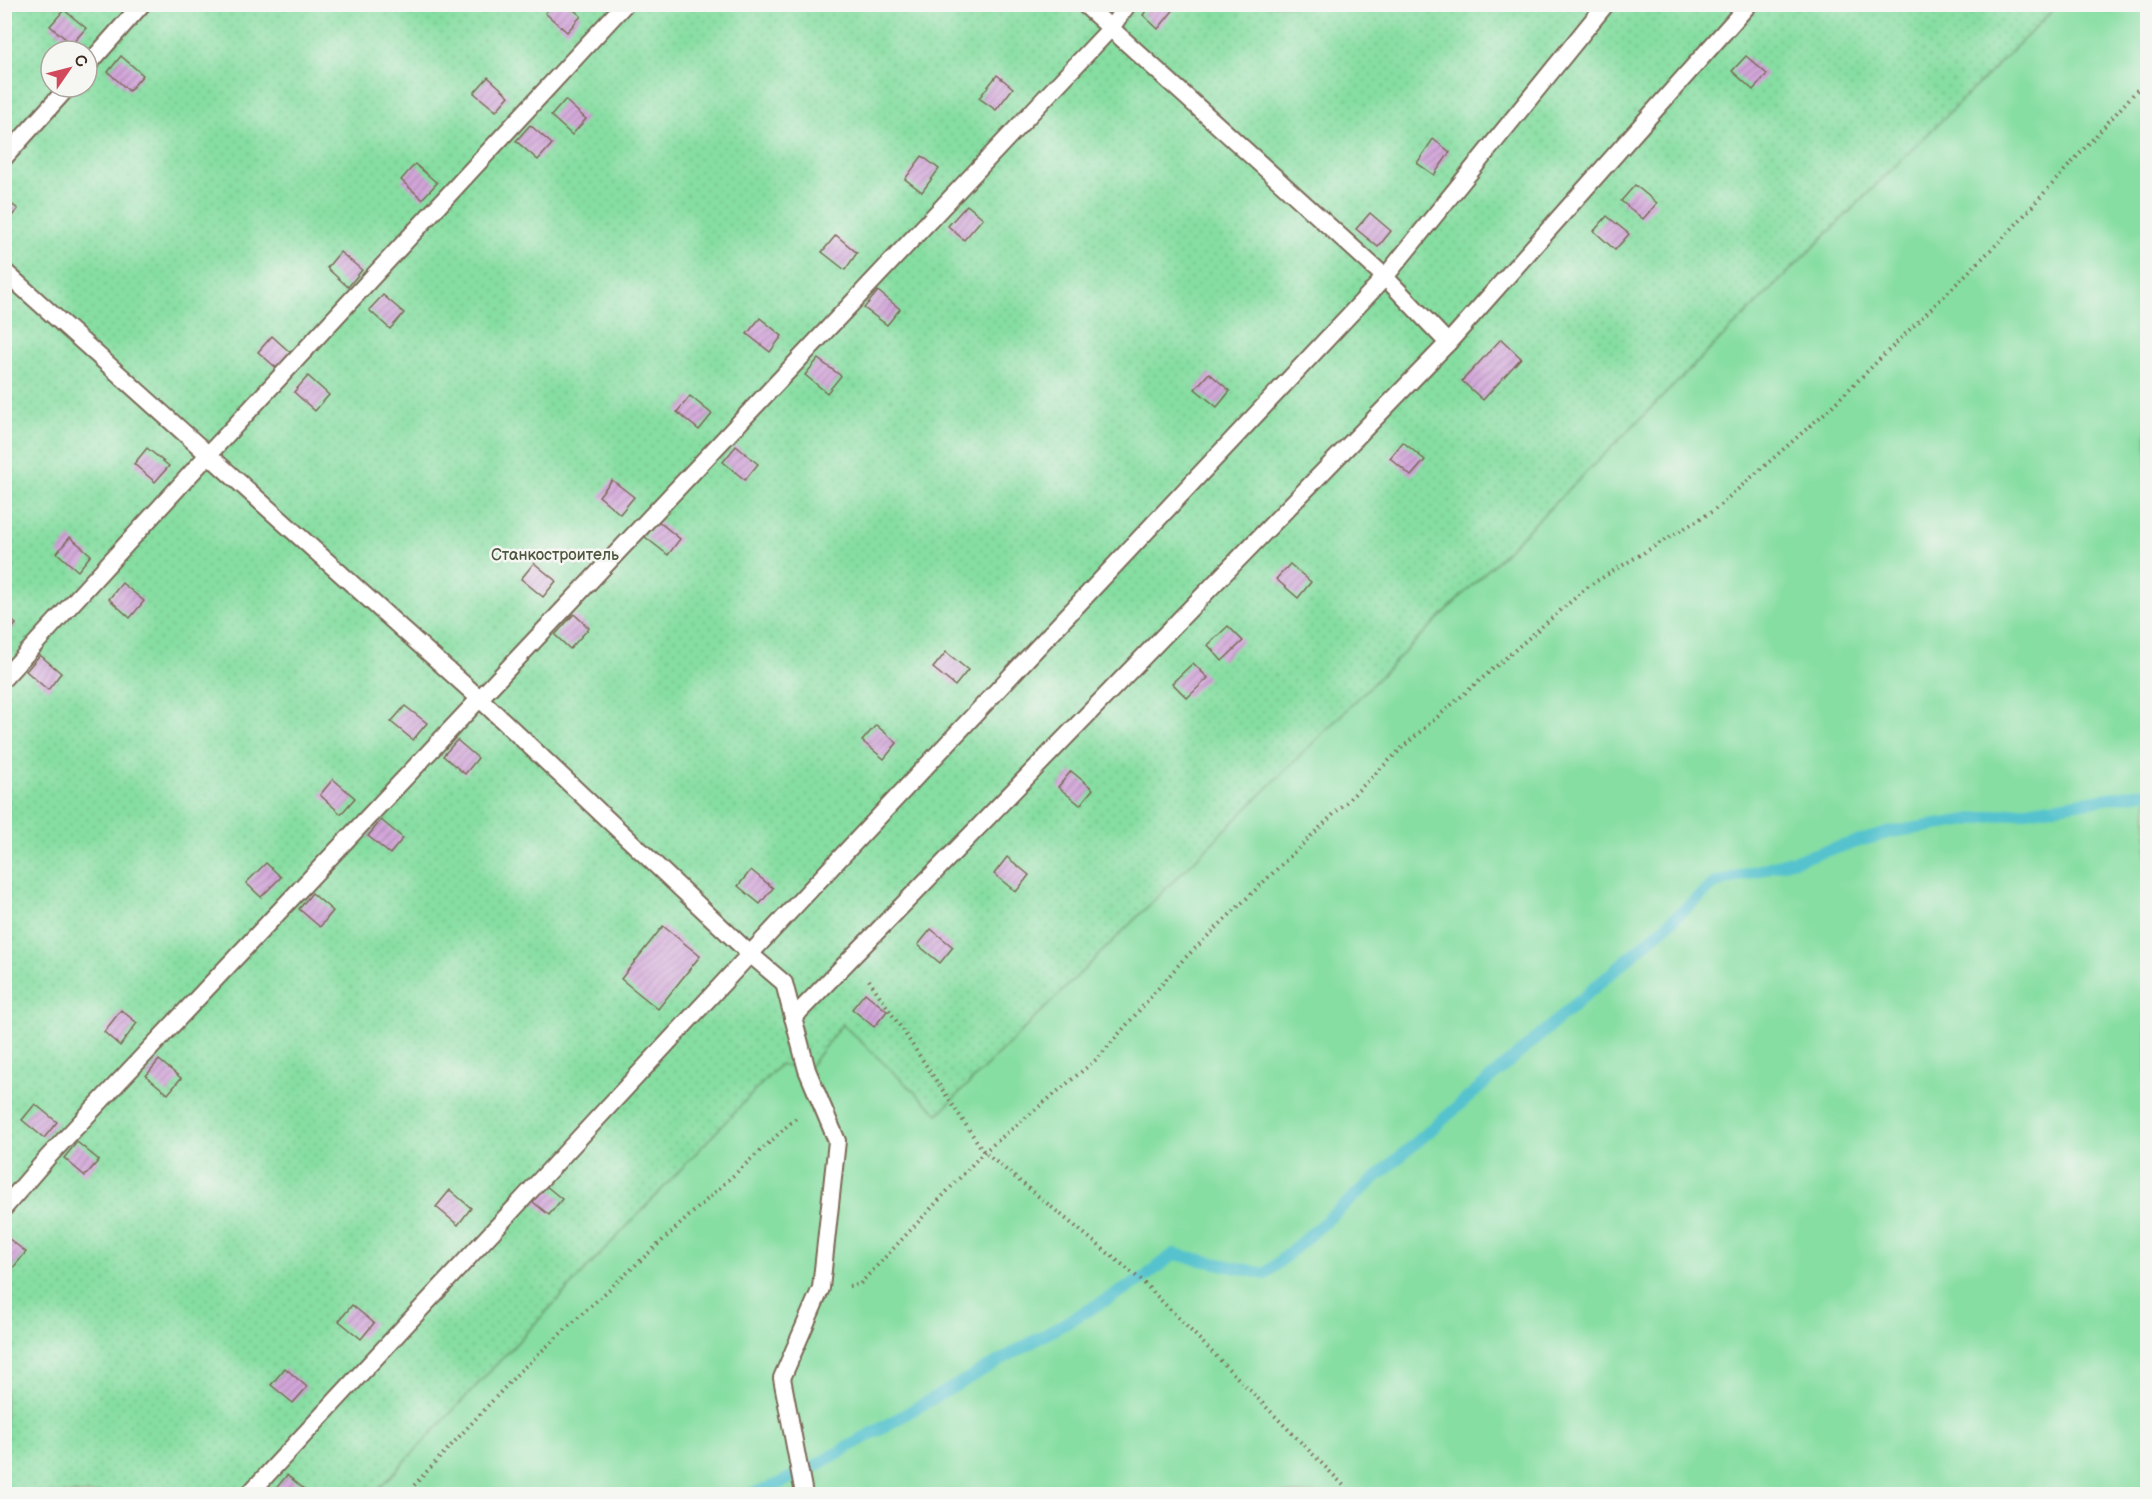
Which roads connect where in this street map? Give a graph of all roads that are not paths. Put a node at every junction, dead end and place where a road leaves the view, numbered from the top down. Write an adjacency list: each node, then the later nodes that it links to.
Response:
1 (142, 4): 8 (lane)
2 (625, 4): 14 (lane)
3 (1084, 4): 7 (lane)
4 (1128, 4): 7 (lane)
5 (1606, 4): 12 (lane)
6 (1749, 4): 13 (lane)
7 (1110, 29): 12 (lane); 16 (lane)
8 (99, 52)
9 (57, 99): 10 (lane)
10 (4, 158)
11 (4, 271): 14 (lane)
12 (1385, 277): 13 (lane); 17 (lane)
13 (1448, 343): 18 (lane)
14 (207, 456): 15 (lane); 16 (lane)
15 (4, 678)
16 (478, 698): 17 (lane); 19 (lane)
17 (750, 954): 18 (lane); 20 (lane)
18 (793, 1018): 21 (lane)
19 (4, 1208)
20 (249, 1494)
21 (804, 1494)

